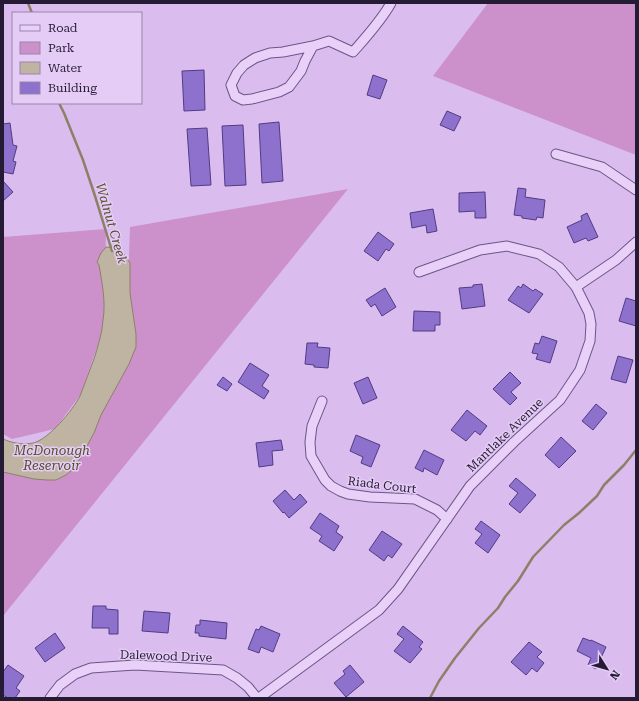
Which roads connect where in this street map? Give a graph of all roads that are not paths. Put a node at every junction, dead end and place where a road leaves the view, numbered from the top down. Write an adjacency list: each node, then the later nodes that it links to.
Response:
1 (391, 3): 2 (street)
2 (313, 46): 2 (street)
3 (556, 154): 4 (street)
4 (636, 190)
5 (636, 242): 7 (street)
6 (419, 272): 7 (street, Mantlake Avenue)
7 (576, 287): 9 (street, Mantlake Avenue)
8 (322, 401): 9 (street, Riada Court)
9 (447, 519): 11 (street, Mantlake Avenue)
10 (50, 698): 11 (street, Dalewood Drive)
11 (258, 698)

